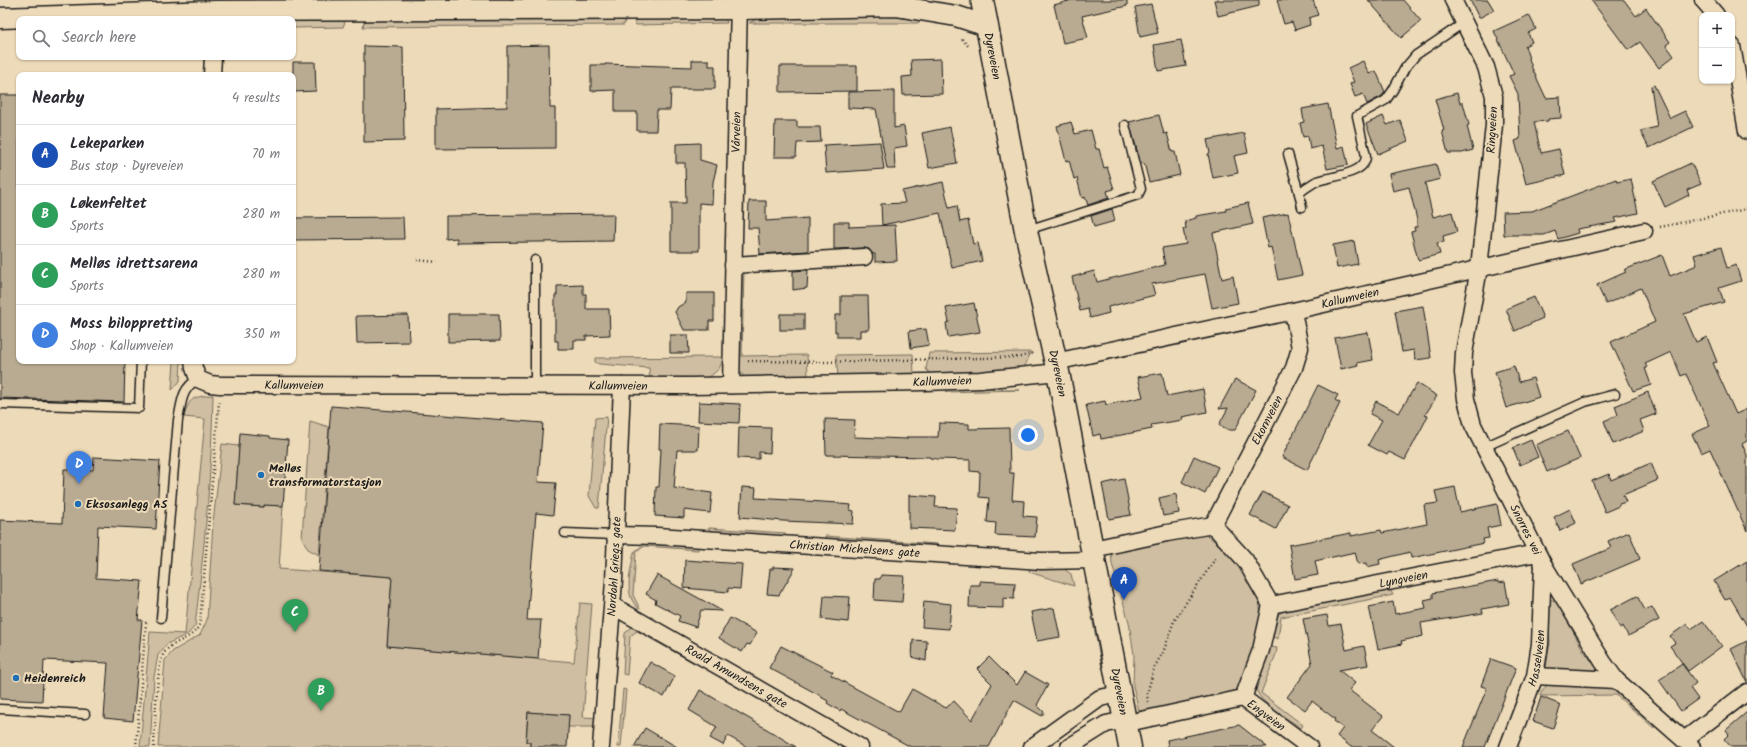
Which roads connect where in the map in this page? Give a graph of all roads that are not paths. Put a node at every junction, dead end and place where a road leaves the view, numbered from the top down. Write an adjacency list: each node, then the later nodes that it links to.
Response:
1 (918, 0): 6 (street)
2 (982, 0): 13 (main road, Dyreveien)
3 (1453, 0): 12 (street, Ringveien)
4 (1703, 0): 7 (street)
5 (739, 4): 6 (street); 8 (street); 26 (street, Vårveien)
6 (896, 6): 13 (street)
7 (1713, 12)
8 (215, 15): 9 (street)
9 (143, 16)
10 (0, 18): 11 (street)
11 (16, 18)
12 (1464, 22): 20 (lane); 27 (street, Ringveien)
13 (987, 26): 23 (main road, Dyreveien)
14 (1738, 50): 18 (street)
15 (213, 60): 16 (street)
16 (212, 72)
17 (1125, 125): 23 (lane)
18 (1747, 131)
19 (1288, 154): 20 (lane)
20 (1299, 193): 21 (lane)
21 (1302, 207)
22 (1644, 230): 27 (street, Kallumveien)
23 (1026, 231): 31 (main road, Dyreveien)
24 (864, 257): 26 (street)
25 (535, 260): 34 (lane)
26 (733, 265): 33 (street, Vårveien)
27 (1479, 268): 28 (street, Kallumveien); 38 (street, Snorres vei)
28 (1293, 311): 31 (street, Kallumveien); 39 (street, Ekornveien)
29 (141, 364): 37 (lane)
30 (193, 364): 32 (street)
31 (1056, 367): 33 (street, Kallumveien); 42 (main road, Dyreveien)
32 (198, 379): 34 (street, Kallumveien); 46 (lane)
33 (731, 385): 35 (street, Kallumveien)
34 (535, 386): 35 (street, Kallumveien)
35 (622, 386): 41 (street, Nordahl Griegs gate)
36 (1615, 394): 38 (lane)
37 (0, 404)
38 (1484, 447): 43 (street, Snorres vei)
39 (1213, 525): 42 (street, Christian Michelsens gate); 44 (street)
40 (565, 533): 41 (lane)
41 (615, 536): 42 (street, Christian Michelsens gate); 45 (street, Nordahl Griegs gate)
42 (1094, 554): 50 (main road, Dyreveien)
43 (1540, 559): 44 (street, Lyngveien); 47 (street, Hasselveien); 48 (street, Snorres vei)
44 (1271, 605): 51 (street)
45 (613, 606): 56 (street, Nordahl Griegs gate); 57 (street, Roald Amundsens gate)
46 (161, 618)
47 (1535, 676): 48 (street); 62 (street, Hasselveien)
48 (1616, 680): 55 (street, Snorres vei)
49 (1747, 692): 55 (street)
50 (1120, 694): 54 (main road, Dyreveien); 58 (street)
51 (1244, 698): 54 (street); 61 (street, Engveien)
52 (0, 709): 53 (lane)
53 (84, 714)
54 (1137, 720): 59 (street); 60 (main road, Dyreveien)
55 (1688, 743)
56 (601, 747)
57 (860, 747)
58 (1032, 747)
59 (1069, 747)
60 (1130, 747)
61 (1309, 747)
62 (1508, 747)

